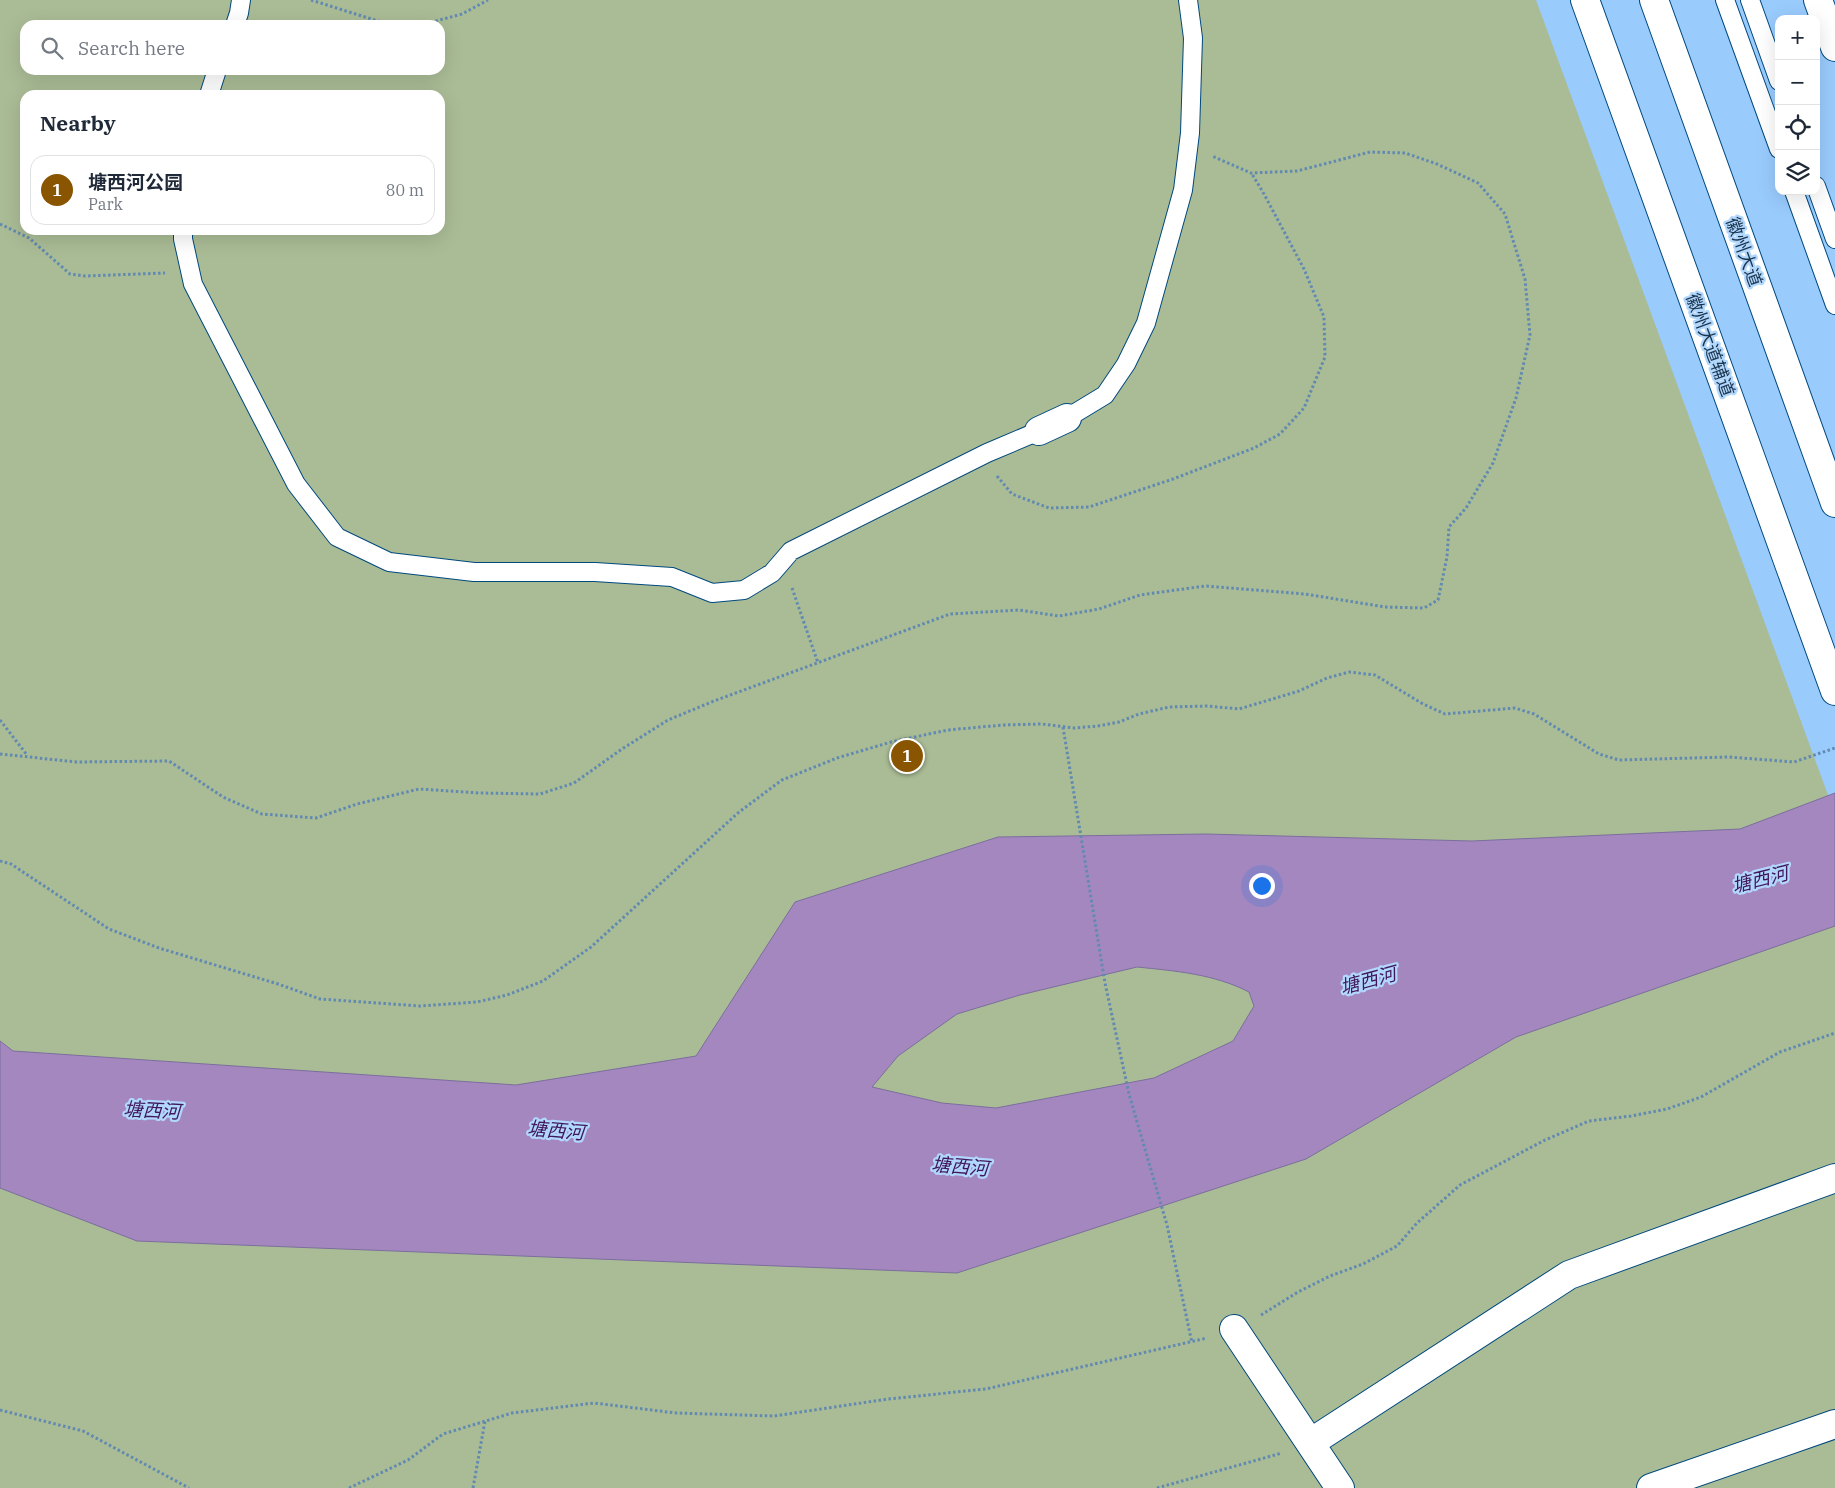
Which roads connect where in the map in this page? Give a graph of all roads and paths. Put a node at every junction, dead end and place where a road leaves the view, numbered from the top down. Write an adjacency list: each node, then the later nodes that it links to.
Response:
1 (241, 0): 10 (lane)
2 (311, 0): 11 (path)
3 (488, 0): 12 (path)
4 (1188, 0): 18 (lane)
5 (1585, 0): 35 (street, 徽州大道辅道)
6 (1654, 0): 32 (street, 徽州大道)
7 (1725, 0): 17 (lane)
8 (1750, 0): 14 (lane)
9 (1818, 0): 13 (street)
10 (237, 20)
11 (374, 20)
12 (440, 20)
13 (1835, 47)
14 (1775, 70)
15 (215, 75): 16 (lane)
16 (211, 90)
17 (1775, 138)
18 (1189, 145): 19 (path); 29 (lane)
19 (1251, 173): 31 (path); 34 (path)
20 (1795, 195): 28 (lane)
21 (1819, 195): 26 (lane)
22 (0, 224): 23 (path)
23 (20, 234)
24 (23, 235): 27 (path)
25 (183, 235): 33 (lane)
26 (1835, 239)
27 (152, 274)
28 (1835, 305)
29 (1066, 418): 30 (street)
30 (1039, 431): 31 (lane)
31 (987, 454): 33 (lane)
32 (1835, 503)
33 (782, 561): 34 (path)
34 (818, 663): 40 (path)
35 (1835, 691)
36 (0, 720): 40 (path)
37 (1063, 727): 38 (path); 41 (path); 45 (path)
38 (1835, 748)
39 (0, 754): 40 (path)
40 (27, 756)
41 (0, 861)
42 (1835, 1033): 44 (path)
43 (1835, 1178): 49 (street)
44 (1234, 1329): 45 (path); 49 (street)
45 (1192, 1343): 47 (path)
46 (0, 1410): 50 (path)
47 (485, 1421): 51 (path); 52 (path)
48 (1835, 1424): 55 (street)
49 (1310, 1443): 53 (path); 54 (street)
50 (189, 1488)
51 (349, 1488)
52 (473, 1488)
53 (1157, 1488)
54 (1340, 1488)
55 (1651, 1488)

